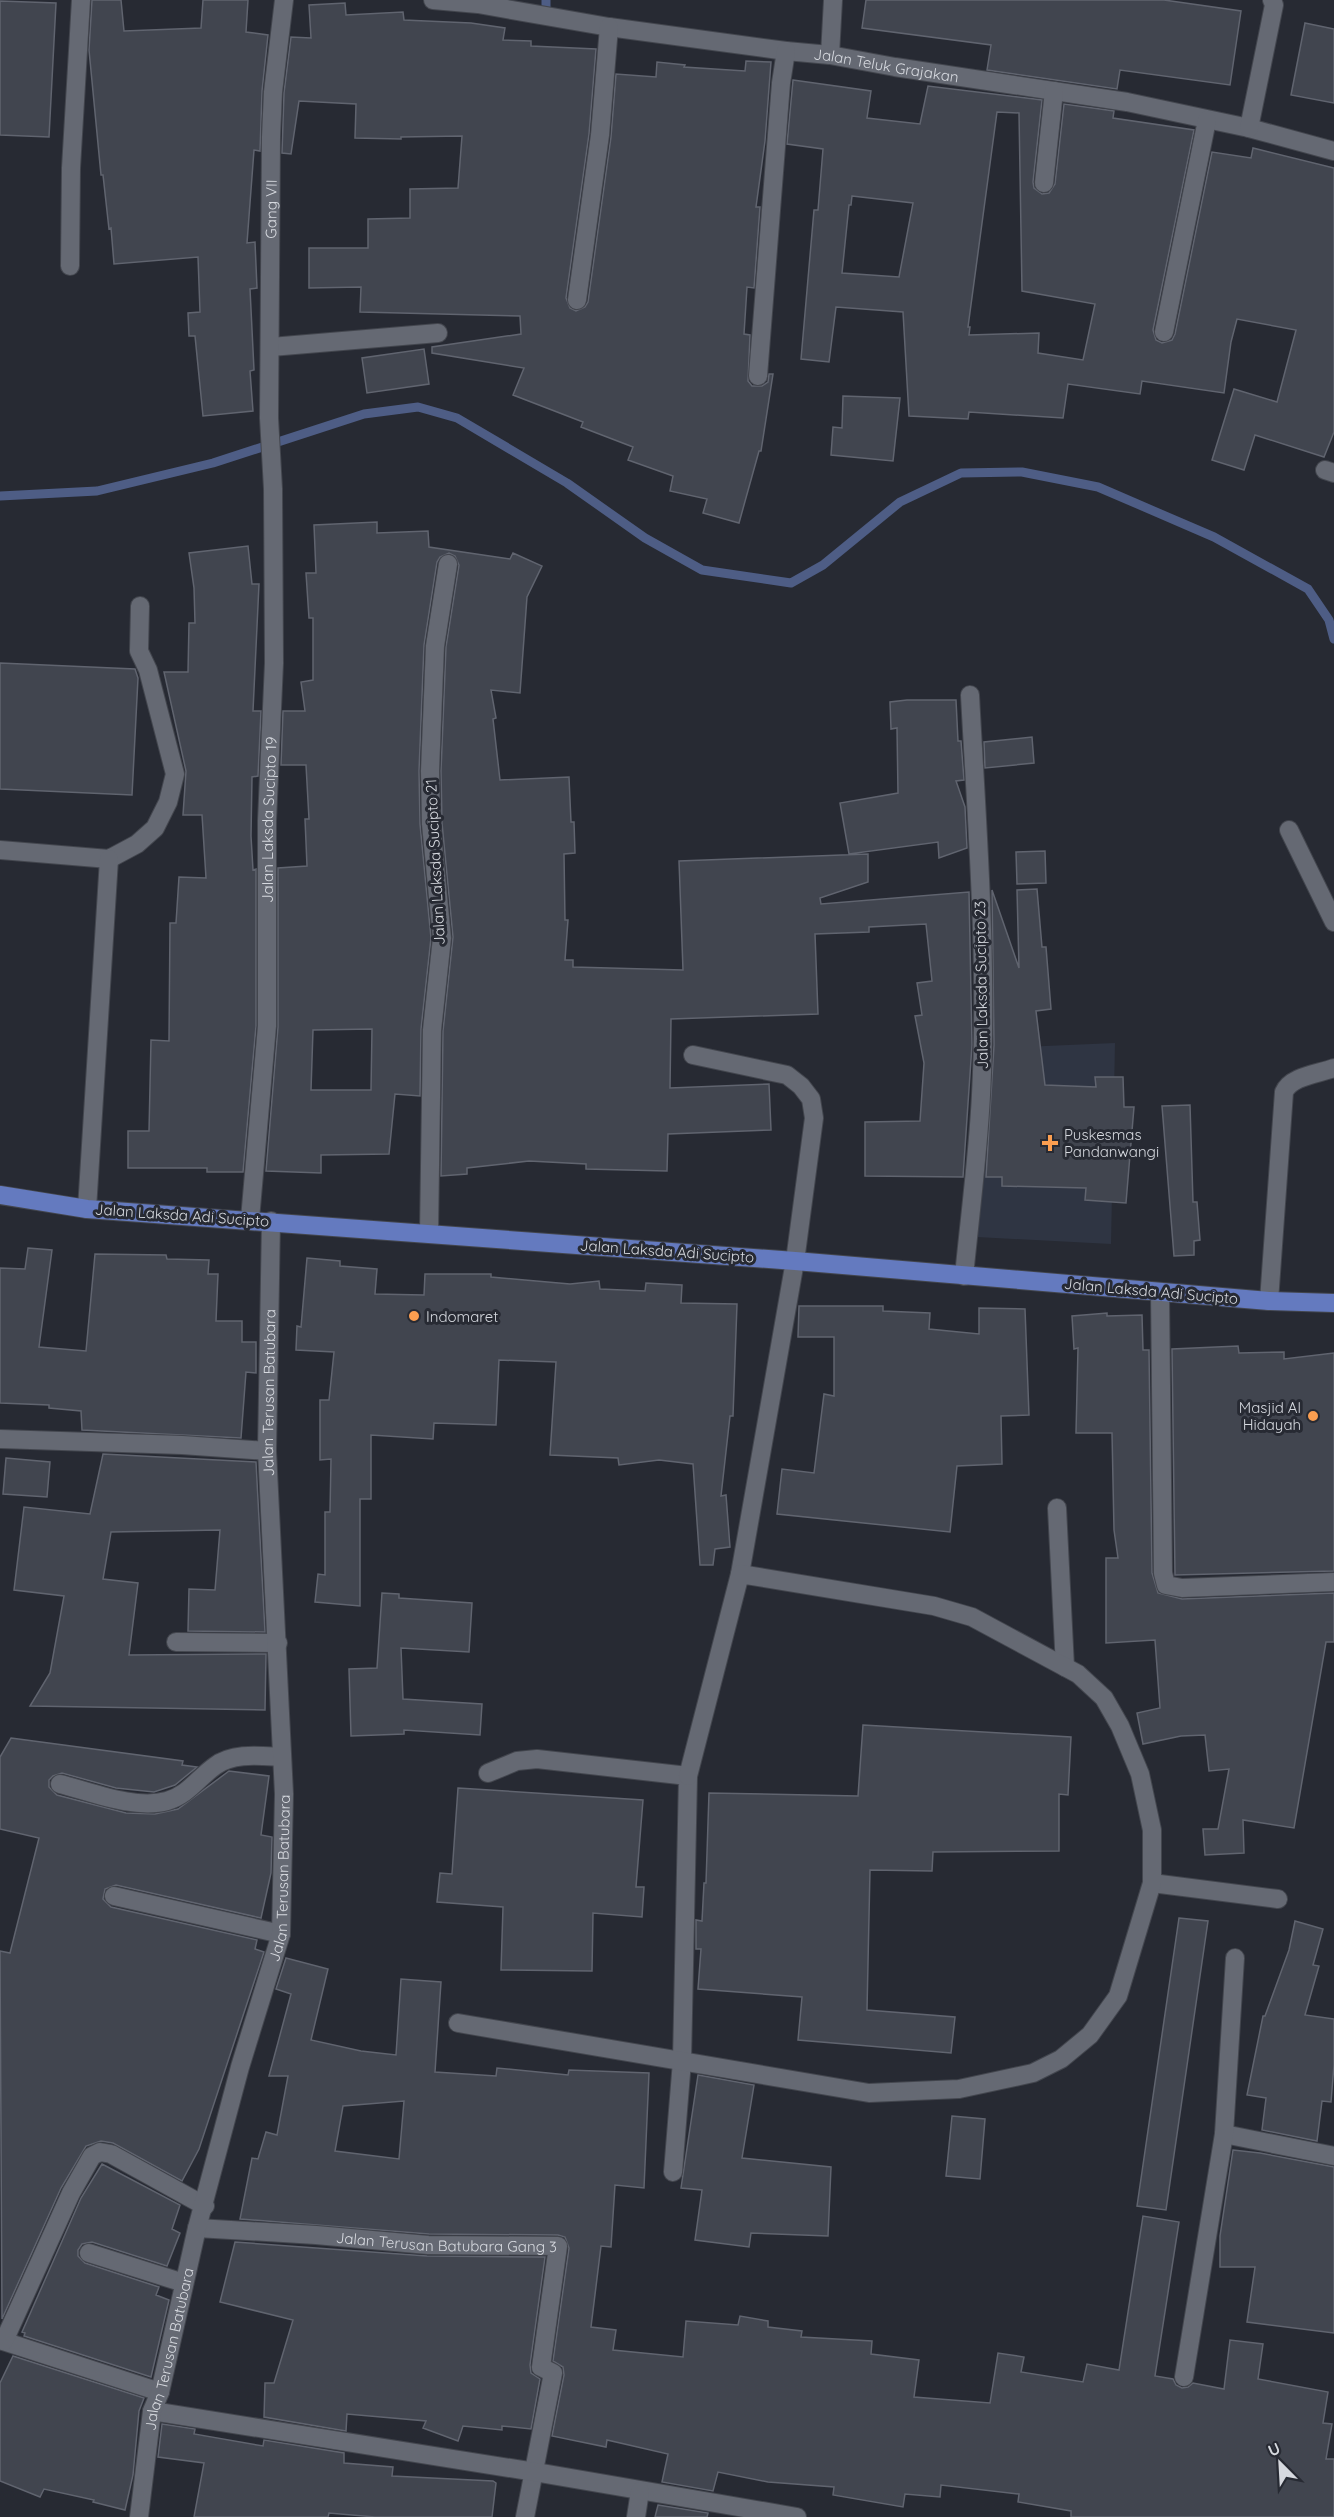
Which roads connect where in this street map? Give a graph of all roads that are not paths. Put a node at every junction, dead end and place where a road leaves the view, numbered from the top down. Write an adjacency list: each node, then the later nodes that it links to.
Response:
1 (81, 0): 15 (street)
2 (284, 0): 19 (street, Gang VII)
3 (433, 0): 6 (street, Jalan Teluk Grajakan)
4 (833, 0): 9 (street)
5 (1272, 0): 12 (street)
6 (478, 2): 7 (street, Jalan Teluk Grajakan)
7 (609, 27): 8 (street, Jalan Teluk Grajakan); 16 (street)
8 (786, 51): 9 (street, Jalan Teluk Grajakan); 20 (street)
9 (830, 55): 10 (street, Jalan Teluk Grajakan)
10 (1054, 91): 11 (street, Jalan Teluk Grajakan); 14 (street)
11 (1207, 120): 12 (street, Jalan Teluk Grajakan); 17 (street)
12 (1249, 128): 13 (street, Jalan Teluk Grajakan)
13 (1334, 151)
14 (1044, 183)
15 (70, 266)
16 (577, 300)
17 (1164, 332)
18 (438, 333): 19 (street)
19 (271, 347): 21 (street, Gang VII)
20 (758, 376)
21 (269, 418): 33 (street, Jalan Laksda Sucipto 19)
22 (448, 564): 35 (street, Jalan Laksda Sucipto 21)
23 (140, 606): 27 (street)
24 (970, 695): 37 (street, Jalan Laksda Sucipto 23)
25 (1289, 830): 28 (street)
26 (0, 850): 27 (street)
27 (109, 858): 32 (street)
28 (1334, 922)
29 (693, 1055): 36 (street)
30 (1331, 1069): 39 (street)
31 (0, 1195): 32 (main road, Jalan Laksda Adi Sucipto)
32 (87, 1209): 33 (main road, Jalan Laksda Adi Sucipto)
33 (250, 1219): 34 (main road, Jalan Laksda Adi Sucipto)
34 (271, 1221): 35 (main road, Jalan Laksda Adi Sucipto); 42 (street, Jalan Terusan Batubara)
35 (429, 1233): 36 (main road, Jalan Laksda Adi Sucipto)
36 (795, 1261): 37 (main road, Jalan Laksda Adi Sucipto); 44 (street)
37 (964, 1276): 38 (main road, Jalan Laksda Adi Sucipto)
38 (1160, 1292): 39 (main road, Jalan Laksda Adi Sucipto); 45 (street)
39 (1269, 1301): 40 (main road, Jalan Laksda Adi Sucipto)
40 (1334, 1303)
41 (0, 1439): 42 (street)
42 (267, 1451): 47 (street, Jalan Terusan Batubara)
43 (1057, 1508): 48 (street)
44 (740, 1574): 48 (street); 51 (street)
45 (1334, 1582)
46 (176, 1642): 47 (street)
47 (278, 1642): 49 (street, Jalan Terusan Batubara)
48 (1065, 1667): 53 (street)
49 (282, 1756): 52 (street); 56 (street, Jalan Terusan Batubara)
50 (488, 1773): 51 (street)
51 (688, 1776): 59 (street)
52 (60, 1784)
53 (1152, 1883): 55 (street); 59 (street)
54 (114, 1896): 56 (street)
55 (1278, 1899)
56 (281, 1934): 63 (street, Jalan Terusan Batubara)
57 (1235, 1958): 60 (street)
58 (458, 2024): 59 (street)
59 (682, 2061): 62 (street)
60 (1224, 2134): 61 (street); 68 (street)
61 (1334, 2156)
62 (673, 2172)
63 (205, 2206): 64 (street, Jalan Terusan Batubara); 67 (street)
64 (197, 2228): 66 (street, Jalan Terusan Batubara); 71 (street, Jalan Terusan Batubara Gang 3)
65 (89, 2253): 66 (street)
66 (184, 2283): 69 (street, Jalan Terusan Batubara)
67 (2, 2340): 69 (street)
68 (1184, 2377)
69 (159, 2392): 70 (street, Jalan Terusan Batubara)
70 (152, 2411): 71 (street); 74 (street, Jalan Terusan Batubara)
71 (535, 2472): 72 (street); 75 (street, Jalan Terusan Batubara Gang 3)
72 (640, 2491): 73 (street); 76 (street)
73 (764, 2515): 77 (street)
74 (139, 2517)
75 (525, 2517)
76 (636, 2517)
77 (797, 2517)

